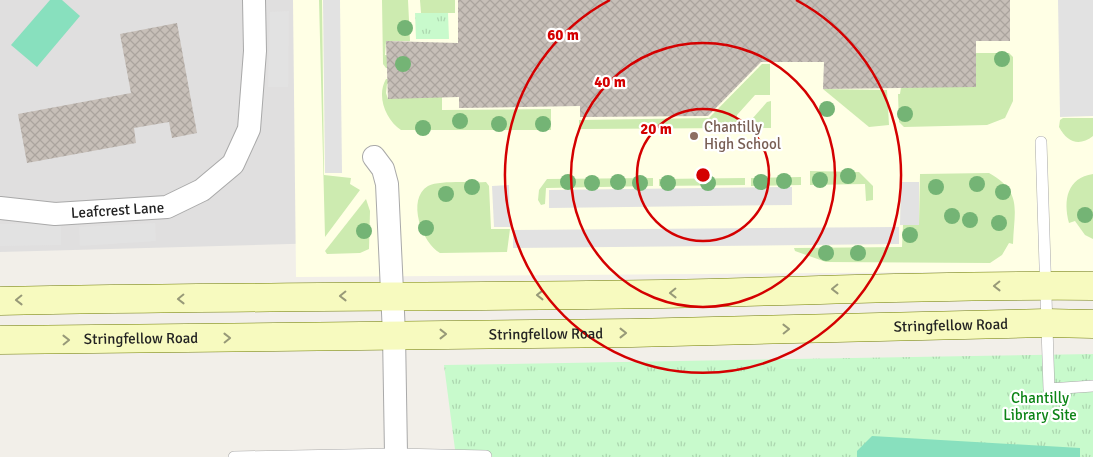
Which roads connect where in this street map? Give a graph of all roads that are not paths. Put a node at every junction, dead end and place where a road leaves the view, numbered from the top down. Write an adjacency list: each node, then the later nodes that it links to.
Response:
1 (254, 0): 4 (street, Leafcrest Lane)
2 (1042, 142): 5 (lane)
3 (374, 157): 7 (street)
4 (0, 208)
5 (1046, 286): 6 (main road); 7 (main road, one-way to 7); 9 (lane)
6 (1093, 286)
7 (392, 295): 8 (main road, one-way to 8); 11 (street)
8 (0, 301)
9 (1046, 323): 10 (main road, Stringfellow Road); 11 (main road, Stringfellow Road, one-way to 9); 13 (lane)
10 (1093, 324)
11 (394, 334): 12 (main road, Stringfellow Road, one-way to 11); 14 (street)
12 (0, 340)
13 (1093, 386)
14 (396, 454): 15 (lane); 16 (lane)
15 (486, 456)
16 (234, 457)

